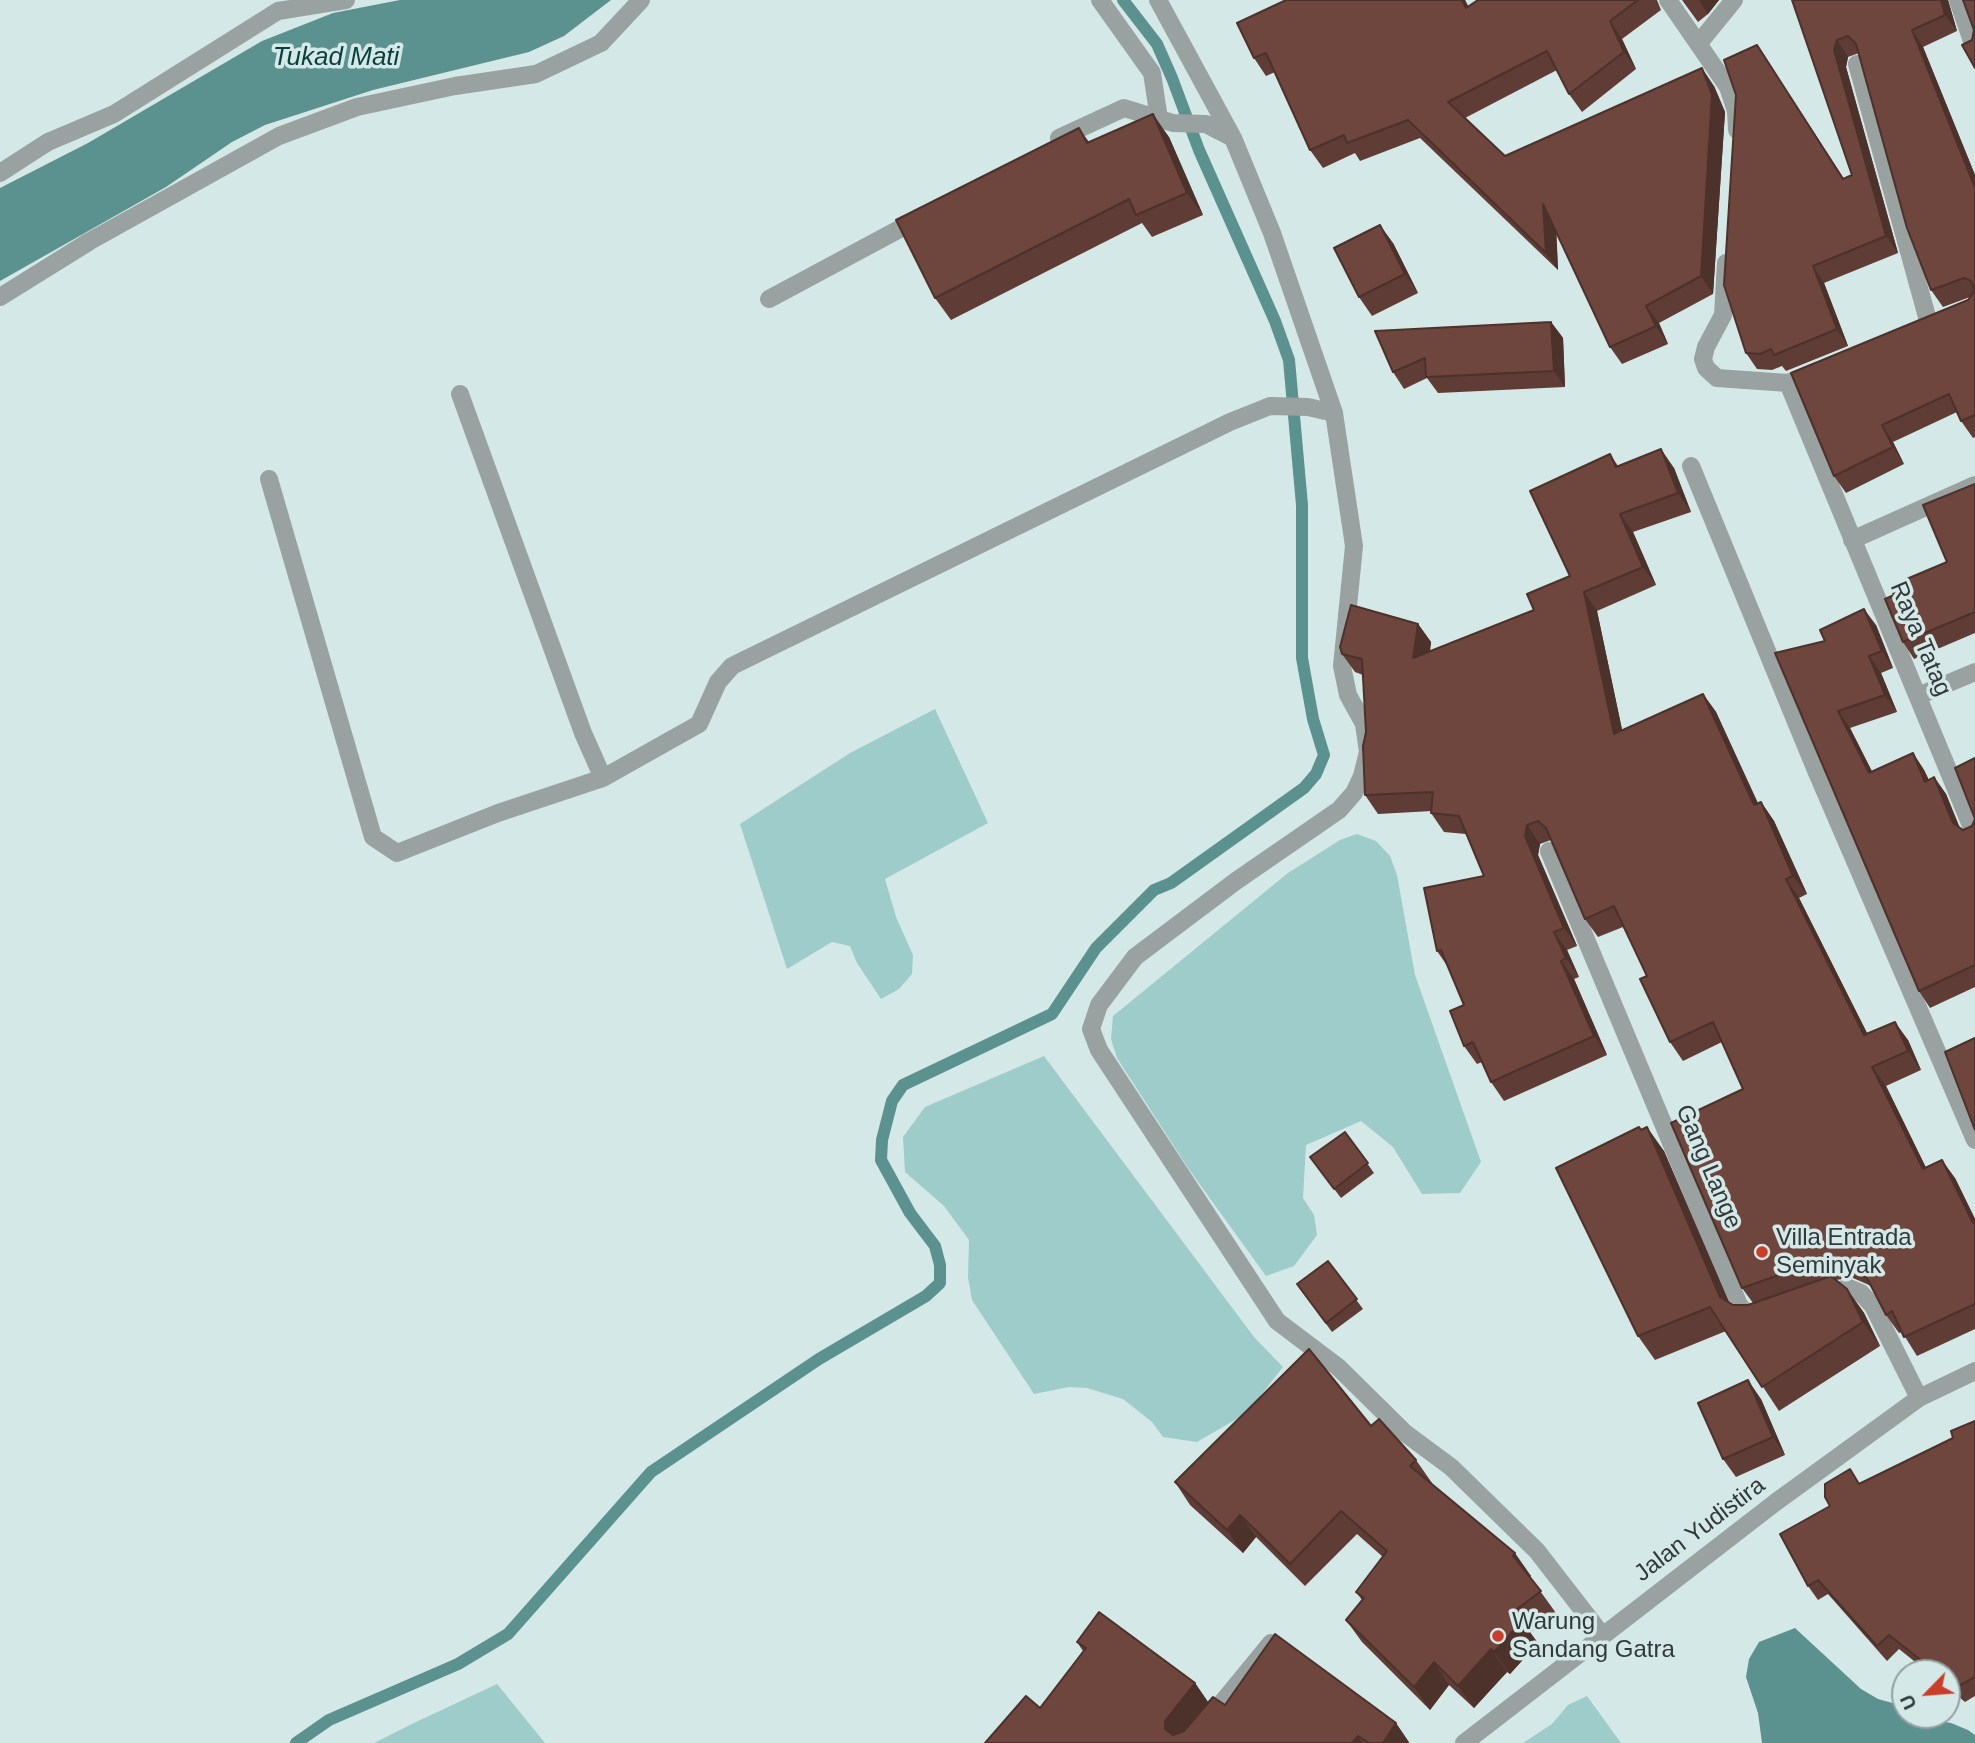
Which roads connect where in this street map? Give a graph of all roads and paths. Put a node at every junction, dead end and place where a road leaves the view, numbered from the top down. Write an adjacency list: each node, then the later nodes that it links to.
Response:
1 (346, 0): 15 (street)
2 (640, 0): 18 (street)
3 (1100, 0): 11 (street)
4 (1158, 0): 12 (street)
5 (1668, 0): 8 (street)
6 (1734, 0): 8 (street)
7 (1958, 0): 9 (street)
8 (1699, 43): 14 (street)
9 (1975, 50)
10 (1857, 64): 20 (street)
11 (1166, 121): 12 (street); 13 (street)
12 (1233, 138): 24 (street)
13 (1048, 145)
14 (1735, 150)
15 (0, 173)
16 (940, 207): 19 (street)
17 (1728, 247): 22 (street)
18 (0, 297)
19 (769, 299)
20 (1929, 325)
21 (1839, 362): 22 (street)
22 (1788, 383): 28 (street, Raya Tatag)
23 (460, 394): 31 (street)
24 (1334, 413): 31 (street); 39 (street)
25 (1691, 466): 34 (street)
26 (269, 479): 31 (street)
27 (1975, 485): 28 (street)
28 (1852, 540): 30 (street, Raya Tatag)
29 (1975, 672): 30 (street)
30 (1918, 696): 32 (street, Raya Tatag)
31 (603, 778)
32 (1975, 835)
33 (1549, 851): 36 (street, Gang Lange)
34 (1975, 1140)
35 (1810, 1300): 38 (street)
36 (1774, 1314)
37 (1975, 1371): 38 (street, Jalan Yudistira)
38 (1919, 1398): 39 (street, Jalan Yudistira)
39 (1602, 1635): 42 (street, Jalan Yudistira)
40 (1271, 1643): 41 (street)
41 (1189, 1743)
42 (1464, 1743)

